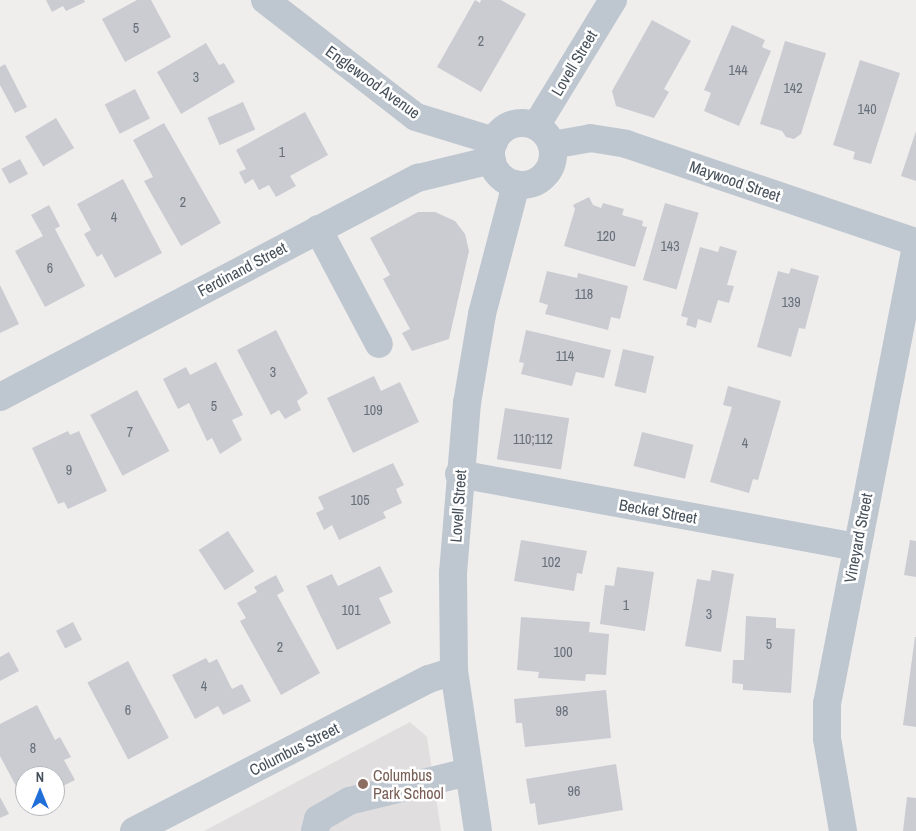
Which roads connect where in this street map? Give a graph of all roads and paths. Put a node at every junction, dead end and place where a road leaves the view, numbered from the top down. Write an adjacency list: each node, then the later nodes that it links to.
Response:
1 (265, 0): 4 (street, Englewood Avenue)
2 (612, 0): 3 (street, Lovell Street)
3 (544, 135): 4 (street); 5 (street); 7 (street, Maywood Street)
4 (493, 151): 5 (street); 6 (street, Ferdinand Street)
5 (516, 184): 11 (street, Lovell Street)
6 (318, 229): 9 (street); 10 (street, Ferdinand Street)
7 (916, 242)
8 (916, 247): 12 (street, Vineyard Street)
9 (379, 344)
10 (0, 397)
11 (459, 474): 12 (street, Becket Street); 13 (street, Lovell Street)
12 (856, 547): 18 (street, Vineyard Street)
13 (454, 671): 14 (street, Lovell Street); 15 (street, Columbus Street)
14 (468, 772): 16 (street); 17 (street, Lovell Street)
15 (134, 831)
16 (315, 831)
17 (478, 831)
18 (844, 831)

